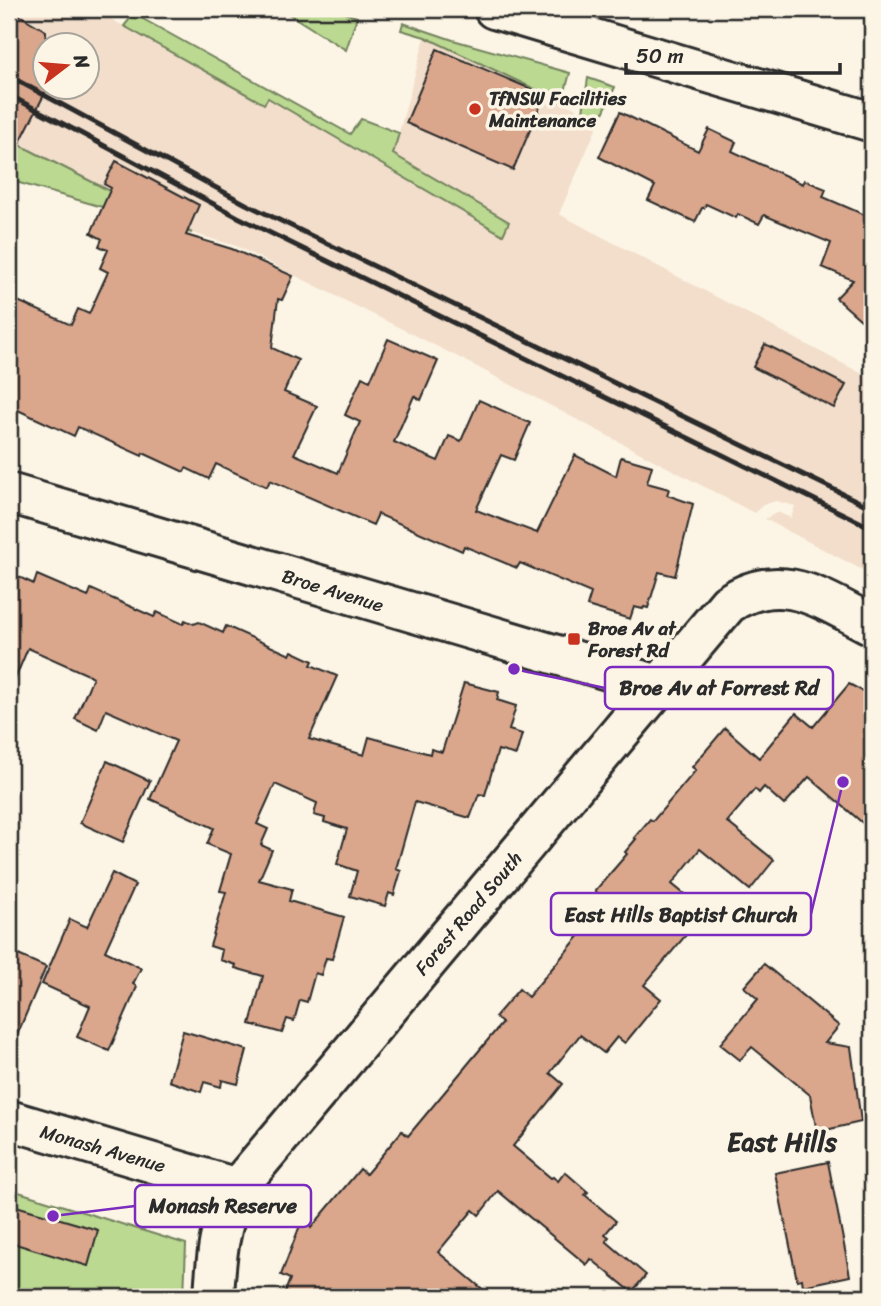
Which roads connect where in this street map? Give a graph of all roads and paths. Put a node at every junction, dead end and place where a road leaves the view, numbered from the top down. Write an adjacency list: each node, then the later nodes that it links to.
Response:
1 (494, 9): 2 (street)
2 (872, 122)
3 (9, 493): 5 (street, Broe Avenue)
4 (872, 625): 5 (street, Forest Road South)
5 (658, 685): 7 (street, Forest Road South)
6 (9, 1120): 7 (street, Monash Avenue)
7 (237, 1188): 8 (street, Forest Road South)
8 (214, 1297)

